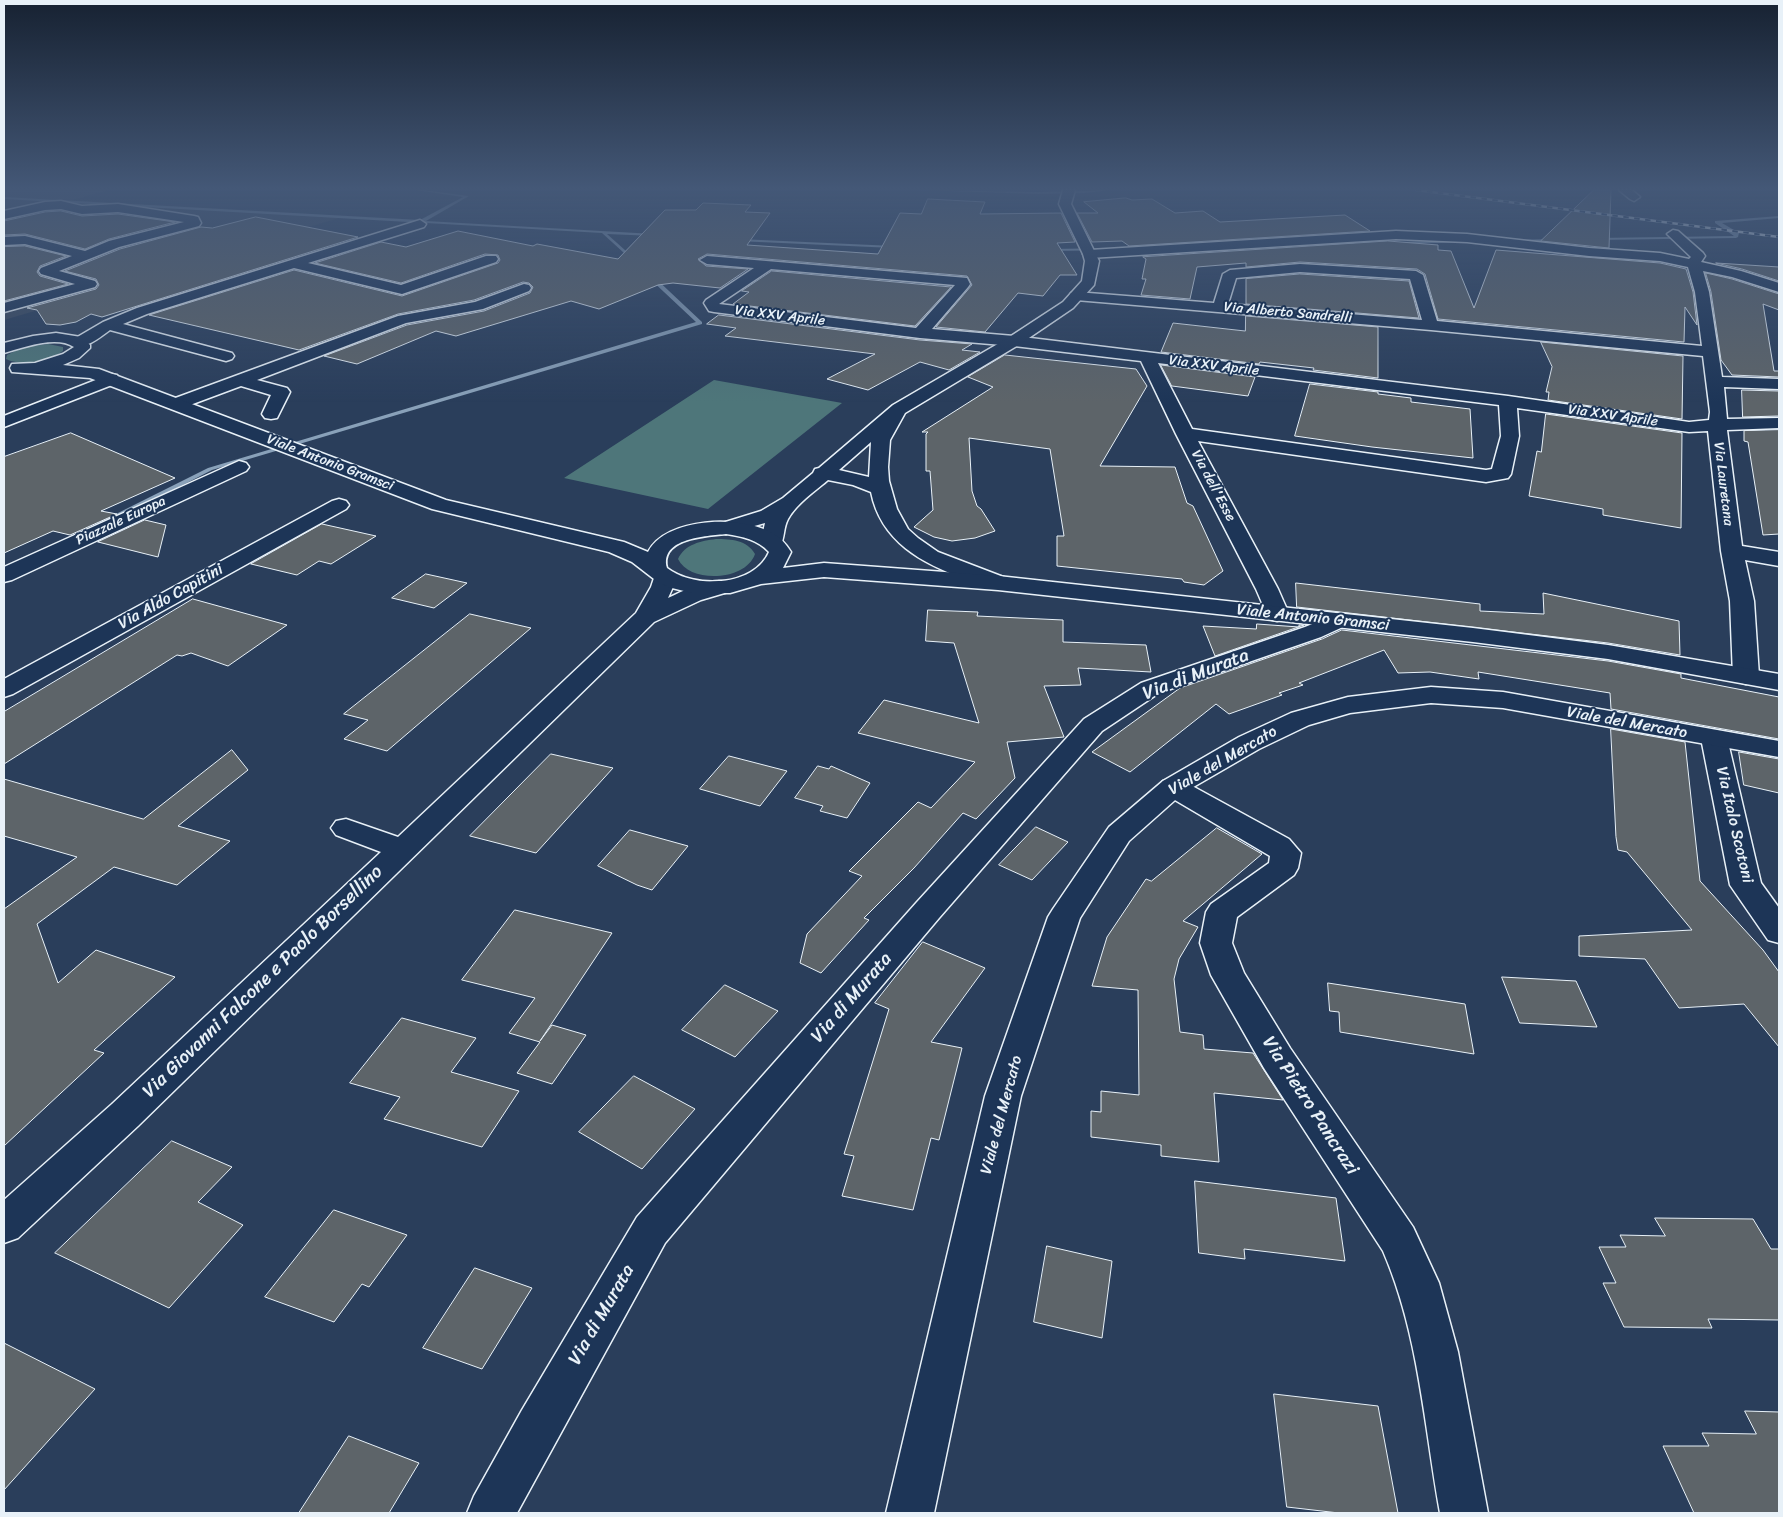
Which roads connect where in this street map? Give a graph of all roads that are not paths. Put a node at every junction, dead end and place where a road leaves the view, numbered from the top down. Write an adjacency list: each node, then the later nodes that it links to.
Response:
1 (72, 261): 16 (street)
2 (302, 261): 8 (street, Viale Antonio Gramsci)
3 (486, 261): 8 (street)
4 (717, 261): 9 (street)
5 (1092, 261): 14 (street)
6 (1681, 261): 7 (street)
7 (1694, 263): 10 (street); 26 (street, Via Lauretana)
8 (292, 264): 18 (street, Viale Antonio Gramsci)
9 (768, 265): 19 (street); 19 (street, Via XXV Aprile)
10 (1736, 274): 11 (street); 13 (street)
11 (1779, 277)
12 (524, 288): 31 (street)
13 (1779, 288)
14 (1076, 296): 15 (street, Via Alberto Sandrelli); 23 (street)
15 (1220, 307): 17 (street, Via Alberto Sandrelli); 17 (street)
16 (4, 308)
17 (1431, 325): 26 (street, Via Alberto Sandrelli)
18 (105, 326): 21 (street, Viale Antonio Gramsci); 24 (street, Viale Antonio Gramsci); 27 (street)
19 (920, 333): 23 (street, Via XXV Aprile)
20 (4, 336): 22 (street, Viale Antonio Gramsci)
21 (62, 338): 22 (street, Viale Antonio Gramsci); 24 (street, Viale Antonio Gramsci)
22 (44, 339): 25 (street, Viale Antonio Gramsci)
23 (1014, 341): 28 (street, Via XXV Aprile); 36 (street)
24 (81, 345): 29 (street, Viale Antonio Gramsci); 30 (street)
25 (4, 348)
26 (1710, 352): 32 (street, Via Lauretana)
27 (226, 356)
28 (1148, 359): 34 (street, Via XXV Aprile); 41 (street, Via dell'Esse)
29 (11, 368): 30 (street, Viale Antonio Gramsci)
30 (102, 376): 35 (street, Viale Antonio Gramsci); 38 (street)
31 (240, 380): 35 (street); 37 (street)
32 (1714, 382): 33 (street); 40 (street, Via Lauretana)
33 (1779, 384)
34 (1508, 401): 40 (street, Via XXV Aprile); 41 (street)
35 (176, 404): 48 (street, Viale Antonio Gramsci)
36 (899, 409): 43 (street); 44 (street)
37 (271, 414)
38 (4, 422)
39 (1779, 423): 40 (street, Via XXV Aprile)
40 (1719, 424): 51 (street, Via Lauretana)
41 (1185, 434): 59 (street, Via dell'Esse)
42 (239, 467): 55 (street, Piazzale Europa)
43 (822, 473): 44 (street); 45 (street)
44 (881, 489): 57 (street)
45 (790, 502): 47 (street); 50 (street)
46 (339, 505): 64 (street, Via Aldo Capitini)
47 (726, 528): 49 (street, Viale Antonio Gramsci); 50 (street, Viale Antonio Gramsci)
48 (571, 537): 49 (street, Viale Antonio Gramsci); 54 (street, Viale Antonio Gramsci)
49 (676, 537): 54 (street, Viale Antonio Gramsci)
50 (776, 546): 53 (street, Viale Antonio Gramsci); 56 (street, Viale Antonio Gramsci)
51 (1732, 551): 52 (street); 62 (street, Via Lauretana)
52 (1779, 559)
53 (846, 571): 56 (street, Viale Antonio Gramsci); 57 (street, Viale Antonio Gramsci)
54 (660, 573): 58 (street, Viale Antonio Gramsci); 60 (street, Via Giovanni Falcone e Paolo Borsellino)
55 (4, 575)
56 (759, 578): 58 (street, Viale Antonio Gramsci)
57 (998, 583): 59 (street, Viale Antonio Gramsci)
58 (720, 587): 60 (street, Via Giovanni Falcone e Paolo Borsellino)
59 (1277, 614): 61 (street, Viale Antonio Gramsci)
60 (646, 616): 69 (street, Via Giovanni Falcone e Paolo Borsellino)
61 (1338, 621): 62 (street, Viale Antonio Gramsci); 72 (street, Via di Murata)
62 (1746, 676): 63 (street, Viale Antonio Gramsci)
63 (1779, 682)
64 (4, 689)
65 (1714, 738): 66 (street, Viale del Mercato); 67 (street, Viale del Mercato); 70 (street, Via Italo Scotoni)
66 (1779, 749)
67 (1173, 787): 73 (street, Viale del Mercato); 74 (street, Via Pietro Pancrazi)
68 (346, 828): 69 (street, Via Giovanni Falcone e Paolo Borsellino)
69 (402, 849): 71 (street, Via Giovanni Falcone e Paolo Borsellino)
70 (1779, 932)
71 (4, 1225)
72 (491, 1513)
73 (910, 1513)
74 (1464, 1513)

